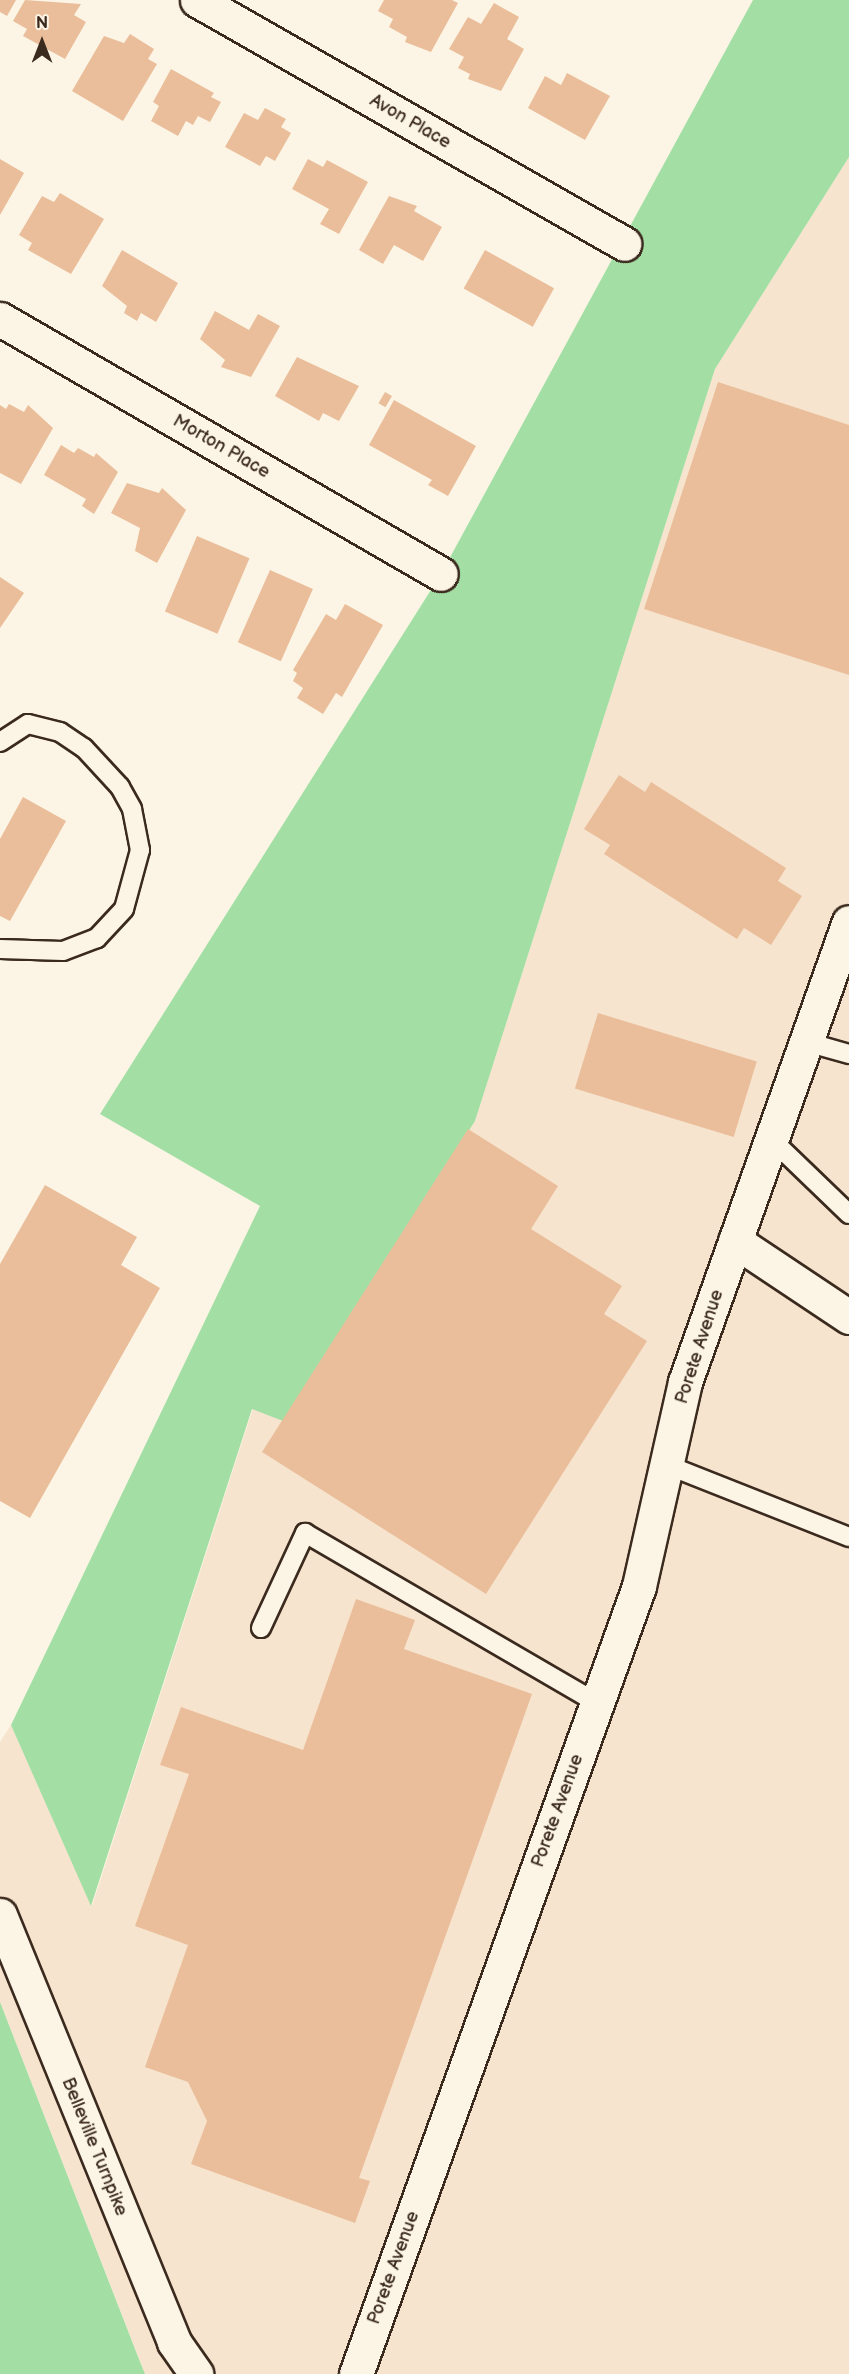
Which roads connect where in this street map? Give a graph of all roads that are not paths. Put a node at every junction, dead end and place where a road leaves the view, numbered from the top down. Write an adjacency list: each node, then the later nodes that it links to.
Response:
1 (196, 0): 2 (street, Avon Place)
2 (624, 244)
3 (0, 319): 4 (street, Morton Place)
4 (441, 574)
5 (0, 742): 7 (lane)
6 (849, 922): 8 (street, Porete Avenue)
7 (0, 949)
8 (810, 1043): 9 (lane); 10 (street, Porete Avenue)
9 (849, 1054)
10 (770, 1137): 11 (lane); 12 (street, Porete Avenue)
11 (849, 1214)
12 (735, 1241): 13 (street); 14 (street, Porete Avenue)
13 (849, 1317)
14 (666, 1465): 15 (lane); 17 (street, Porete Avenue)
15 (849, 1537)
16 (261, 1628): 17 (lane)
17 (597, 1703): 19 (street, Porete Avenue)
18 (0, 1915): 20 (street, Belleville Turnpike)
19 (359, 2373)
20 (196, 2374)

